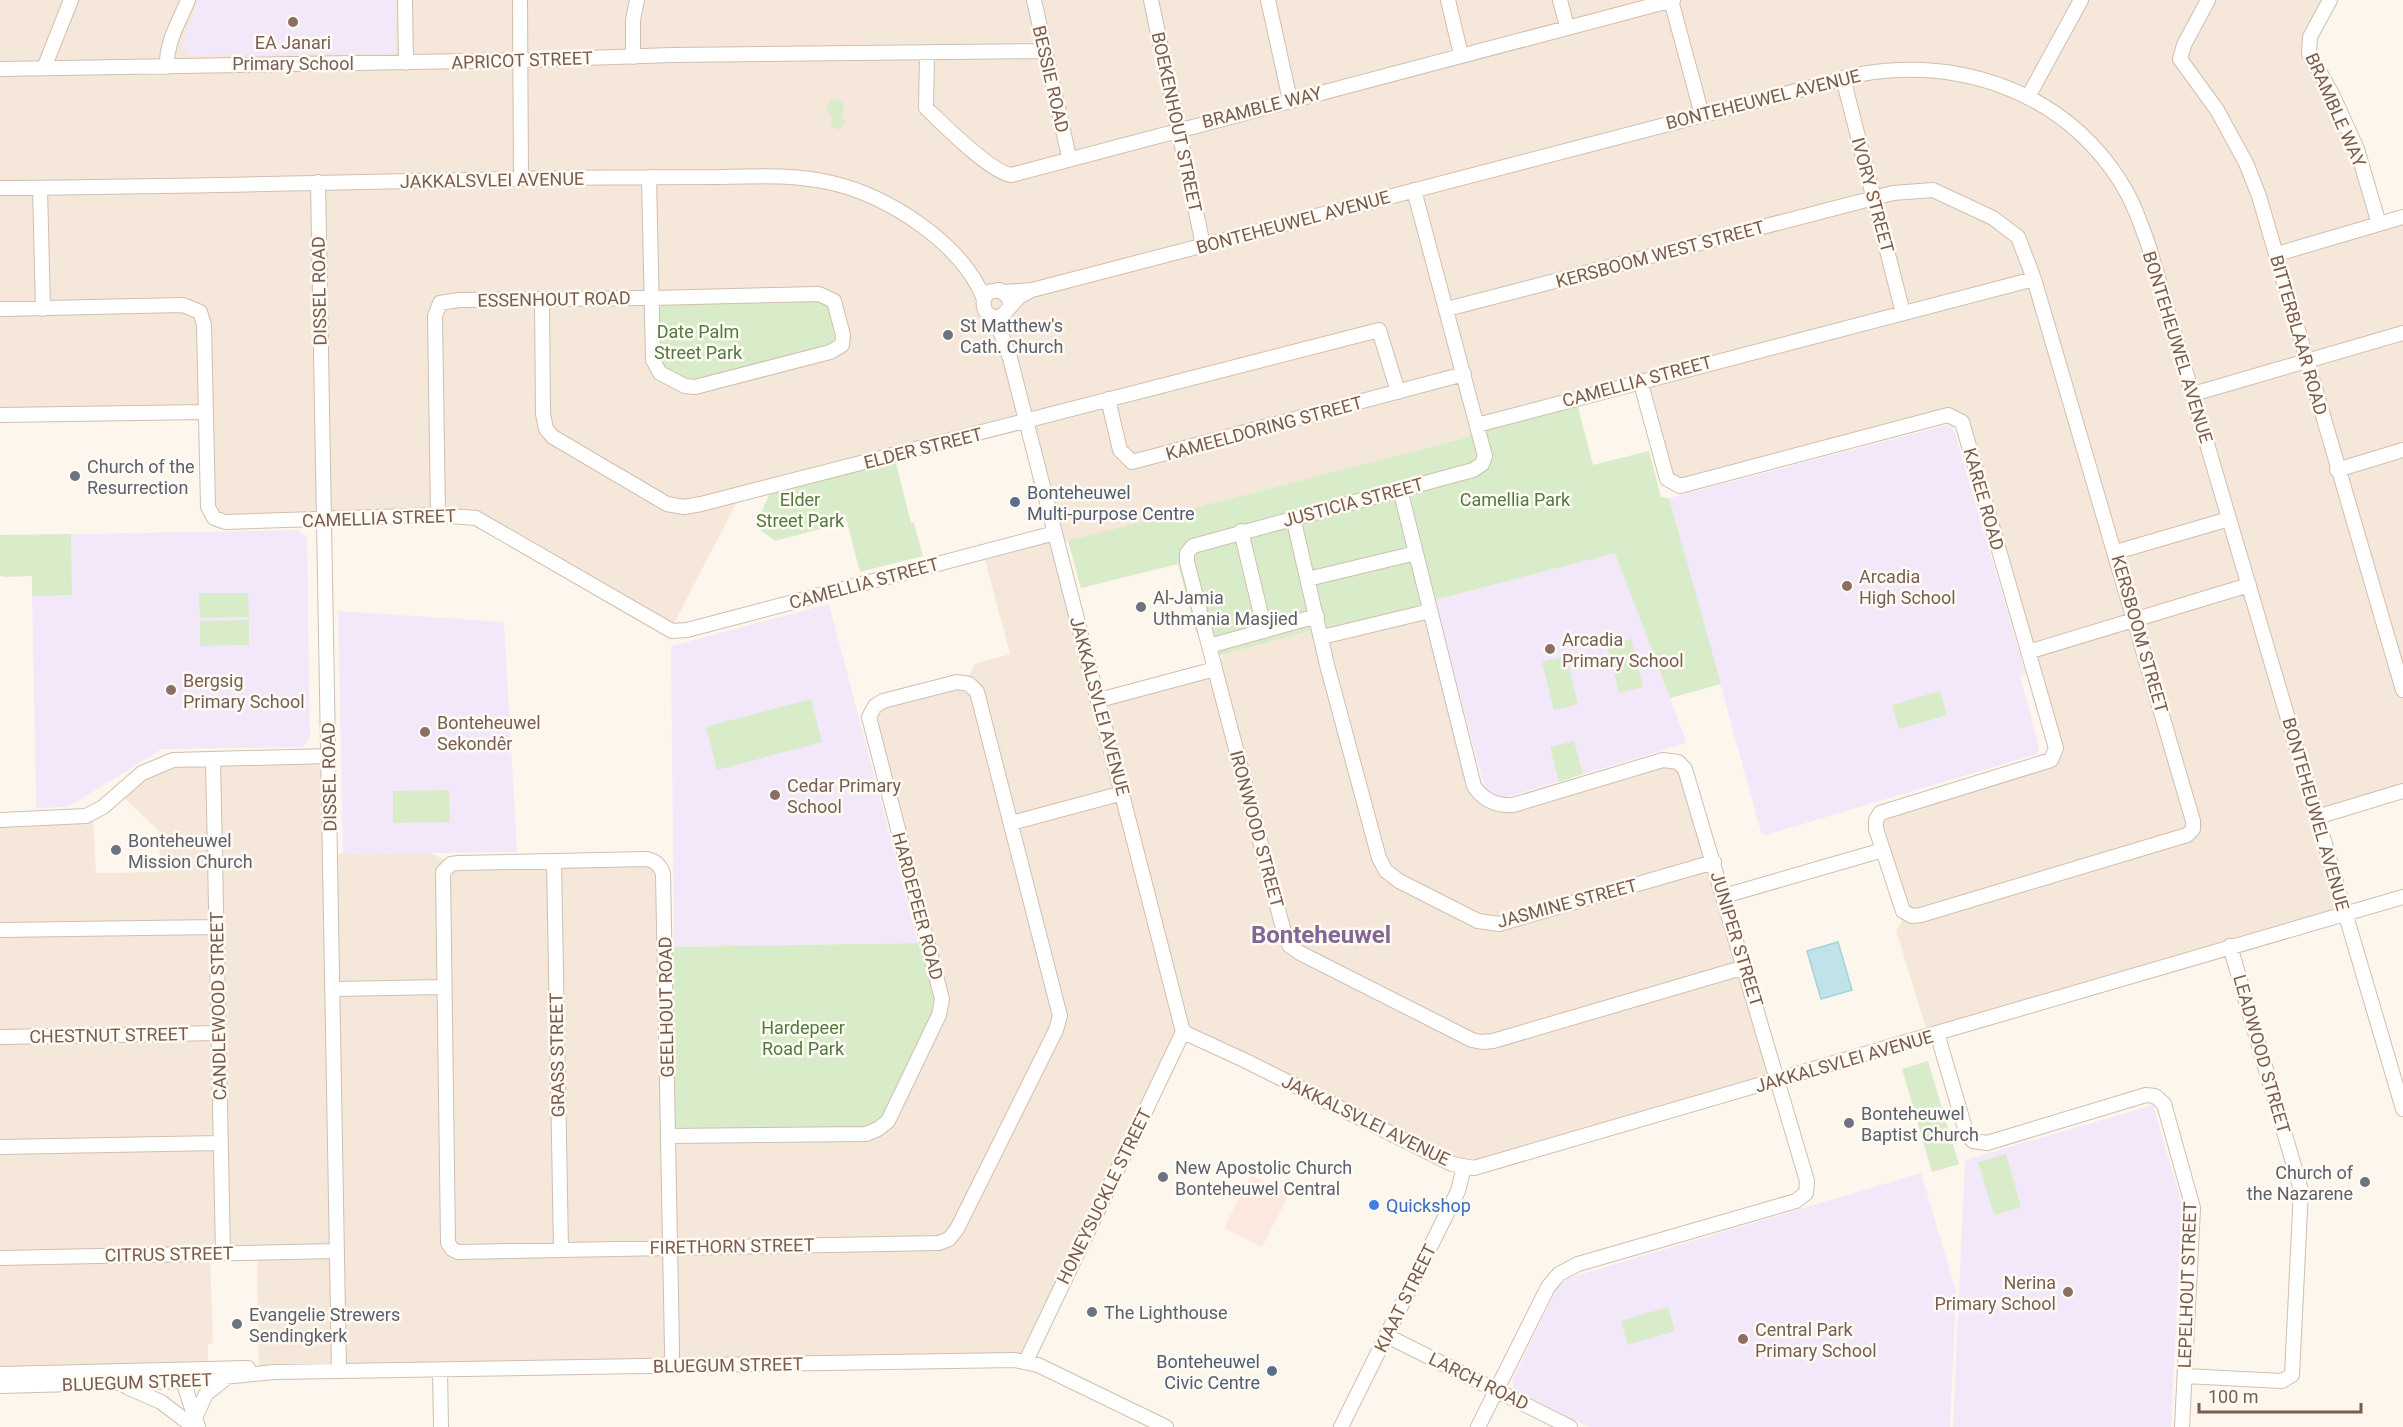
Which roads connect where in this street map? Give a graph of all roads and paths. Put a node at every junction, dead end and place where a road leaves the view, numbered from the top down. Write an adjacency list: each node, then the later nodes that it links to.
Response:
1 (70, 0): 23 (street)
2 (188, 0): 22 (street)
3 (405, 0): 21 (street)
4 (520, 0): 20 (street)
5 (637, 0): 19 (street)
6 (1034, 0): 16 (street, BESSIE ROAD)
7 (1151, 0): 29 (street, BOEKENHOUT STREET)
8 (1268, 0): 27 (street)
9 (1448, 0): 18 (street)
10 (1560, 0): 15 (street)
11 (1672, 0): 15 (street, BRAMBLE WAY); 28 (street)
12 (2081, 0): 26 (street)
13 (2208, 0): 41 (street, BITTERBLAAR ROAD)
14 (2330, 0): 39 (street, BRAMBLE WAY)
15 (1567, 27): 18 (street, BRAMBLE WAY)
16 (1045, 51): 17 (street, APRICOT STREET); 30 (street, BESSIE ROAD)
17 (927, 54): 19 (street, APRICOT STREET); 30 (street, BRAMBLE WAY)
18 (1461, 55): 27 (street, BRAMBLE WAY)
19 (633, 57): 20 (street, APRICOT STREET)
20 (519, 60): 21 (street, APRICOT STREET); 32 (street)
21 (406, 63): 22 (street, APRICOT STREET)
22 (167, 67): 23 (street, APRICOT STREET)
23 (44, 68): 24 (street, APRICOT STREET)
24 (0, 69)
25 (1843, 78): 26 (street, BONTEHEUWEL AVENUE); 28 (street, BONTEHEUWEL AVENUE); 37 (street, IVORY STREET)
26 (2028, 97): 59 (street, BONTEHEUWEL AVENUE)
27 (1290, 100): 29 (street, BRAMBLE WAY)
28 (1702, 115): 36 (street, BONTEHEUWEL AVENUE)
29 (1178, 129): 30 (street, BRAMBLE WAY); 40 (street, BOEKENHOUT STREET)
30 (1069, 158)
31 (649, 177): 32 (street, JAKKALSVLEI AVENUE); 42 (street, JAKKALSVLEI AVENUE); 46 (street)
32 (521, 179): 33 (street, JAKKALSVLEI AVENUE)
33 (318, 182): 35 (street, JAKKALSVLEI AVENUE); 71 (street, DISSEL ROAD)
34 (0, 188): 35 (street, JAKKALSVLEI AVENUE)
35 (40, 188): 50 (street)
36 (1414, 190): 40 (street, BONTEHEUWEL AVENUE); 51 (street)
37 (1874, 198): 43 (street, KERSBOOM STREET); 51 (street, KERSBOOM WEST STREET); 53 (street, IVORY STREET)
38 (2403, 217): 39 (street)
39 (2379, 224): 41 (street)
40 (1203, 245): 44 (street, BONTEHEUWEL AVENUE)
41 (2277, 254): 55 (street, BITTERBLAAR ROAD)
42 (958, 260): 45 (street, JAKKALSVLEI AVENUE); 48 (street, JAKKALSVLEI AVENUE)
43 (2034, 279): 53 (street, CAMELLIA STREET); 74 (street, KERSBOOM STREET)
44 (1032, 290): 45 (street, BONTEHEUWEL AVENUE); 52 (street, BONTEHEUWEL AVENUE)
45 (1000, 291): 48 (street); 52 (street)
46 (652, 298): 46 (street, ESSENHOUT ROAD); 47 (street, ESSENHOUT ROAD)
47 (542, 299): 63 (street, ELDER STREET); 68 (street, ESSENHOUT ROAD)
48 (984, 299): 52 (street, JAKKALSVLEI AVENUE)
49 (0, 309): 50 (street, CAMELLIA STREET)
50 (43, 309): 61 (street, CAMELLIA STREET)
51 (1447, 309): 56 (street)
52 (1004, 312): 63 (street, JAKKALSVLEI AVENUE)
53 (1903, 312): 57 (street, CAMELLIA STREET)
54 (2403, 333): 55 (street)
55 (2306, 361): 59 (street); 66 (street, BITTERBLAAR ROAD)
56 (1464, 374): 58 (street, KAMEELDORING STREET); 64 (street)
57 (1640, 380): 64 (street, CAMELLIA STREET); 85 (street, KAREE ROAD)
58 (1398, 392): 60 (street, KAMEELDORING STREET); 60 (street, ELDER STREET)
59 (2193, 394): 70 (street, BONTEHEUWEL AVENUE)
60 (1108, 399): 63 (street, ELDER STREET)
61 (206, 412): 62 (street); 71 (street, CAMELLIA STREET)
62 (0, 415)
63 (1026, 420): 73 (street, JAKKALSVLEI AVENUE)
64 (1477, 425): 67 (street, JUSTICIA STREET)
65 (2403, 450): 66 (street)
66 (2337, 470): 87 (street, BITTERBLAAR ROAD)
67 (1400, 489): 69 (street, JUSTICIA STREET); 76 (street)
68 (438, 515): 71 (street, CAMELLIA STREET); 73 (street, CAMELLIA STREET)
69 (1293, 517): 72 (street, JUSTICIA STREET); 77 (street, JASMINE STREET)
70 (2229, 519): 74 (street); 78 (street, BONTEHEUWEL AVENUE)
71 (324, 520): 89 (street, DISSEL ROAD)
72 (1241, 531): 75 (street, JUSTICIA STREET); 82 (street)
73 (1055, 533): 88 (street, JAKKALSVLEI AVENUE)
74 (2116, 552): 81 (street, KERSBOOM STREET)
75 (1187, 553): 84 (street, IRONWOOD STREET)
76 (1416, 553): 77 (street); 79 (street)
77 (1308, 579): 80 (street, JASMINE STREET)
78 (2249, 585): 81 (street); 93 (street, BONTEHEUWEL AVENUE)
79 (1430, 611): 83 (street); 98 (street, JUNIPER STREET)
80 (1317, 616): 82 (street); 83 (street, JASMINE STREET)
81 (2135, 619): 85 (street); 96 (street, KERSBOOM STREET)
82 (1265, 631): 84 (street)
83 (1322, 638): 98 (street, JASMINE STREET)
84 (1209, 646): 86 (street, IRONWOOD STREET)
85 (2028, 652): 96 (street, KAREE ROAD)
86 (1215, 669): 88 (street); 106 (street, IRONWOOD STREET)
87 (2403, 690)
88 (1099, 700): 92 (street, JAKKALSVLEI AVENUE)
89 (329, 756): 90 (street); 108 (street, DISSEL ROAD)
90 (213, 759): 94 (street); 103 (street, CANDLEWOOD STREET)
91 (2403, 791): 93 (street)
92 (1123, 793): 95 (street); 109 (street, JAKKALSVLEI AVENUE)
93 (2317, 817): 102 (street, BONTEHEUWEL AVENUE)
94 (0, 820)
95 (1011, 823): 115 (street, HARDEPEER ROAD); 119 (street, FIRETHORN STREET)
96 (1882, 850): 100 (street)
97 (554, 861): 99 (street, GEELHOUT ROAD); 115 (street, GEELHOUT ROAD); 120 (street, GRASS STREET)
98 (1714, 862): 100 (street, JUNIPER STREET)
99 (447, 866): 107 (street, FIRETHORN STREET)
100 (1724, 896): 106 (street, JUNIPER STREET)
101 (2403, 897): 102 (street, JAKKALSVLEI AVENUE)
102 (2346, 914): 105 (street, JAKKALSVLEI AVENUE); 114 (street, BONTEHEUWEL AVENUE)
103 (216, 927): 104 (street); 110 (street, CANDLEWOOD STREET)
104 (0, 930)
105 (2230, 946): 111 (street, JAKKALSVLEI AVENUE); 132 (street, LEADWOOD STREET)
106 (1745, 968): 113 (street, JUNIPER STREET)
107 (444, 987): 108 (street); 120 (street, FIRETHORN STREET)
108 (333, 989): 121 (street, DISSEL ROAD)
109 (1183, 1032): 118 (street, JAKKALSVLEI AVENUE); 125 (street, HONEYSUCKLE STREET)
110 (218, 1033): 112 (street, CHESTNUT STREET); 116 (street, CANDLEWOOD STREET)
111 (1937, 1033): 113 (street, JAKKALSVLEI AVENUE); 132 (street, LEPELHOUT STREET)
112 (0, 1037)
113 (1778, 1080): 118 (street, JAKKALSVLEI AVENUE); 136 (street, JUNIPER STREET)
114 (2403, 1109)
115 (668, 1136): 119 (street, GEELHOUT ROAD)
116 (220, 1143): 117 (street); 122 (street, CANDLEWOOD STREET)
117 (0, 1147)
118 (1464, 1167): 124 (street, KIAAT STREET)
119 (670, 1247): 120 (street, FIRETHORN STREET); 126 (street, GEELHOUT ROAD)
120 (561, 1250)
121 (337, 1251): 122 (street, CITRUS STREET); 128 (street, DISSEL ROAD)
122 (223, 1253): 123 (street, CITRUS STREET)
123 (0, 1258)
124 (1387, 1336): 136 (street, LARCH ROAD); 140 (street, KIAAT STREET)
125 (1026, 1361): 126 (street, BLUEGUM STREET); 139 (street, BLUEGUM STREET)
126 (672, 1366): 127 (street, BLUEGUM STREET)
127 (440, 1370): 128 (street, BLUEGUM STREET); 138 (street)
128 (339, 1371): 129 (street, BLUEGUM STREET)
129 (274, 1372): 131 (street, BLUEGUM STREET); 133 (street, BLUEGUM STREET)
130 (0, 1374): 131 (street, BLUEGUM STREET)
131 (184, 1375): 133 (street, BLUEGUM STREET); 134 (street, BLUEGUM STREET); 137 (street)
132 (2185, 1376): 143 (street, LEPELHOUT STREET)
133 (230, 1378): 137 (street)
134 (114, 1383): 135 (street, BLUEGUM STREET); 137 (street)
135 (0, 1386)
136 (1496, 1390): 141 (street, JUNIPER STREET); 142 (street, LARCH ROAD)
137 (196, 1424)
138 (441, 1427)
139 (1166, 1427)
140 (1341, 1427)
141 (1478, 1427)
142 (1570, 1427)
143 (2182, 1427)

